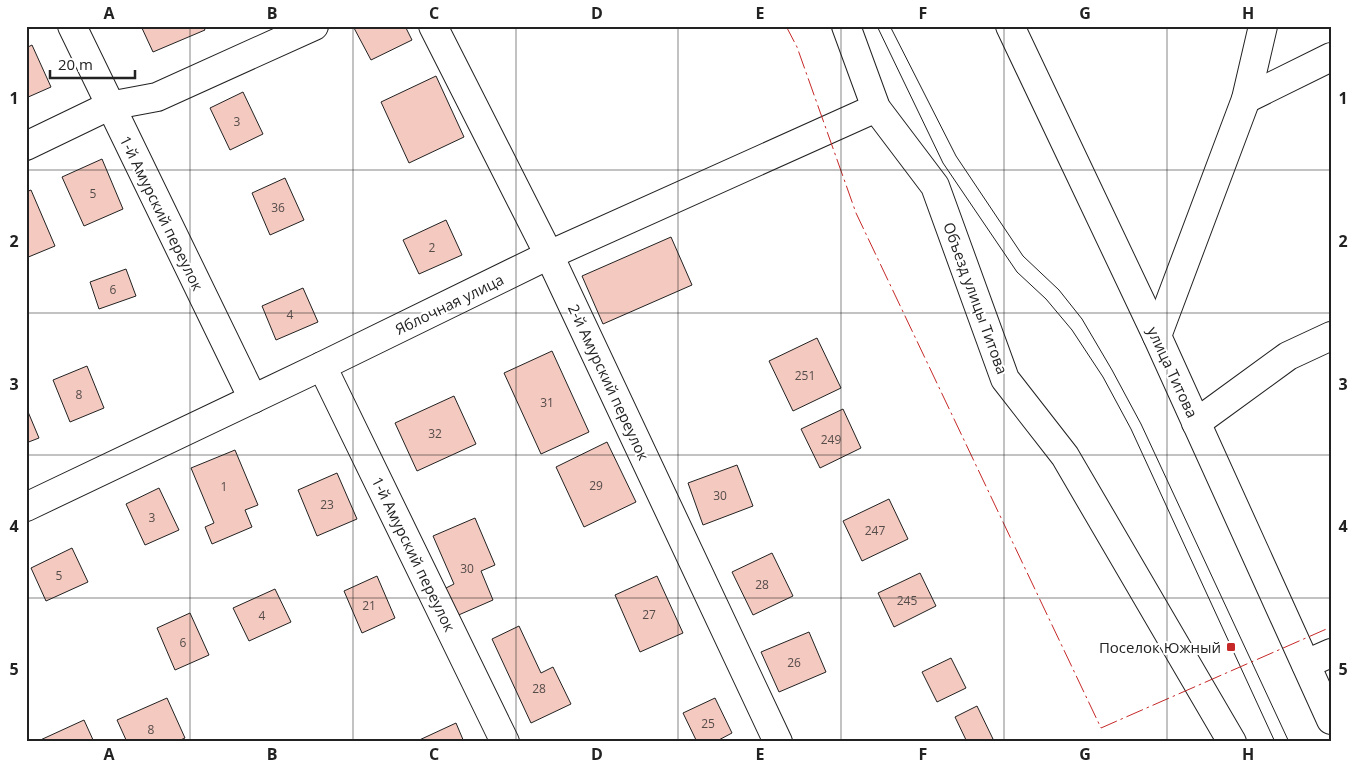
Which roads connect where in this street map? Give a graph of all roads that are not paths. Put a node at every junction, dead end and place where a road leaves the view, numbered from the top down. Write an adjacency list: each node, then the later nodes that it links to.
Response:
1 (72, 26): 9 (street, 1-й Амурский переулок)
2 (314, 26): 9 (street)
3 (433, 26): 12 (street, 2-й Амурский переулок)
4 (846, 26): 10 (street, Объезд улицы Титова)
5 (1010, 26): 13 (street, улица Титова)
6 (1263, 26): 8 (street)
7 (1331, 57): 8 (street)
8 (1246, 99): 13 (street)
9 (109, 106): 11 (street); 16 (street, 1-й Амурский переулок)
10 (876, 108): 12 (street, Яблочная улица); 24 (street, Объезд улицы Титова)
11 (26, 146)
12 (549, 254): 15 (street, Яблочная улица); 23 (street, 2-й Амурский переулок)
13 (1156, 336): 17 (street, улица Титова)
14 (1331, 336): 17 (street)
15 (322, 366): 16 (street, Яблочная улица); 22 (street, 1-й Амурский переулок)
16 (253, 399): 18 (street, Яблочная улица)
17 (1196, 423): 20 (street, улица Титова)
18 (26, 508)
19 (1331, 652): 20 (street)
20 (1306, 664): 21 (street, улица Титова)
21 (1331, 720)
22 (505, 742)
23 (778, 742)
24 (1232, 742)

